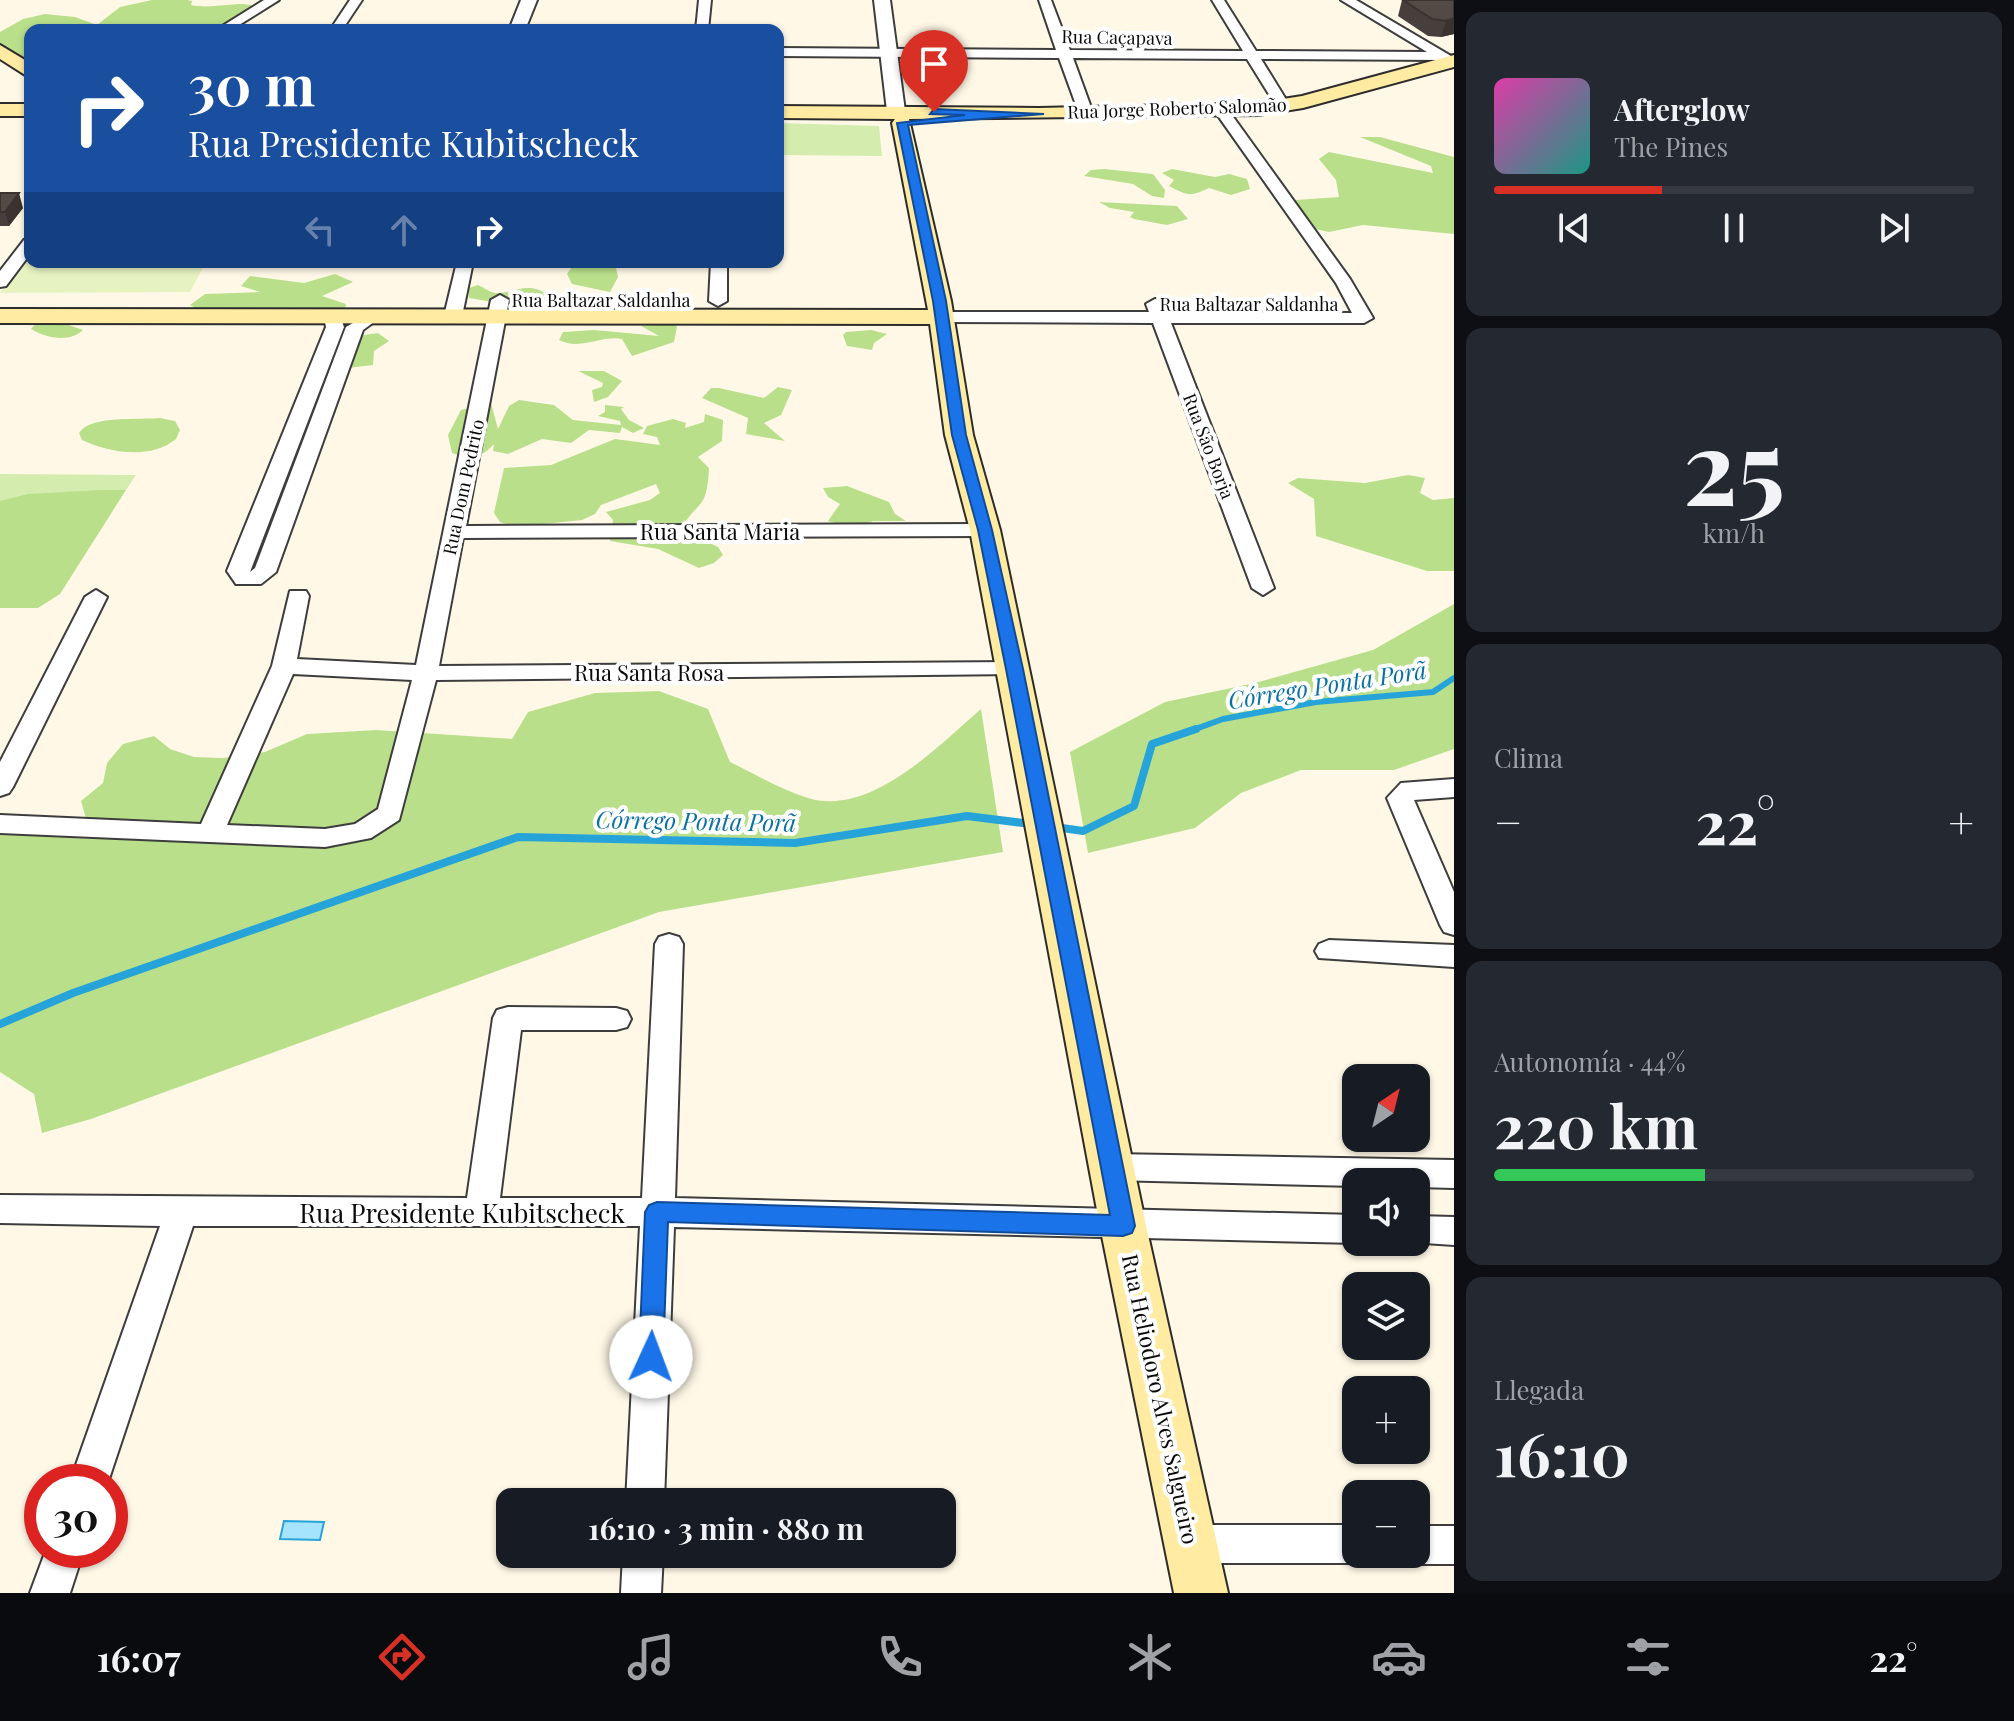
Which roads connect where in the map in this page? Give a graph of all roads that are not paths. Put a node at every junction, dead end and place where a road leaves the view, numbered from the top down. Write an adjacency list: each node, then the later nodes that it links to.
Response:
1 (273, 0): 9 (street)
2 (356, 0): 10 (street)
3 (529, 0): 11 (street)
4 (705, 0): 12 (street)
5 (882, 0): 15 (street, Rua Heliodoro Alves Salgueiro)
6 (1045, 0): 16 (street)
7 (1218, 0): 17 (street)
8 (1347, 0): 18 (street)
9 (232, 24)
10 (340, 24)
11 (519, 24)
12 (703, 24)
13 (0, 50): 19 (main road)
14 (784, 52): 15 (street, Rua Caçapava)
15 (888, 53): 16 (street, Rua Caçapava); 26 (street, Rua Heliodoro Alves Salgueiro)
16 (1066, 54): 17 (street, Rua Caçapava); 25 (street)
17 (1252, 57): 18 (street, Rua Caçapava); 20 (street)
18 (1451, 59): 20 (main road, Rua Jorge Roberto Salomão)
19 (24, 68)
20 (1283, 106): 23 (main road, Rua Jorge Roberto Salomão)
21 (0, 110): 22 (main road)
22 (24, 110)
23 (1221, 110): 25 (main road, Rua Jorge Roberto Salomão); 40 (street, Rua Baltazar Saldanha)
24 (784, 112): 26 (main road, Rua Jorge Roberto Salomão)
25 (1086, 113): 26 (main road, Rua Jorge Roberto Salomão)
26 (900, 116): 29 (main road, Rua Jorge Roberto Salomão); 39 (main road, Rua Heliodoro Alves Salgueiro)
27 (0, 119): 28 (main road)
28 (24, 119)
29 (784, 120)
30 (24, 251): 33 (street)
31 (464, 268): 37 (street)
32 (719, 268): 35 (street)
33 (0, 282)
34 (0, 300): 36 (main road, Rua Baltazar Saldanha)
35 (718, 301): 38 (main road, Rua Baltazar Saldanha); 39 (main road, Rua Baltazar Saldanha)
36 (90, 308): 37 (main road, Rua Baltazar Saldanha); 41 (main road, Rua Baltazar Saldanha); 42 (main road, Rua Baltazar Saldanha)
37 (454, 308): 38 (main road, Rua Baltazar Saldanha); 43 (main road, Rua Baltazar Saldanha)
38 (499, 308): 39 (main road, Rua Baltazar Saldanha); 47 (street, Rua Dom Pedrito)
39 (940, 309): 40 (street, Rua Baltazar Saldanha); 46 (main road, Rua Heliodoro Alves Salgueiro)
40 (1158, 311): 48 (street, Rua São Borja)
41 (0, 316)
42 (333, 317): 43 (main road, Rua Baltazar Saldanha); 44 (street)
43 (372, 317): 45 (street)
44 (287, 446): 45 (street); 45 (street)
45 (309, 446)
46 (985, 530): 47 (street, Rua Santa Maria); 52 (main road, Rua Heliodoro Alves Salgueiro)
47 (454, 532): 53 (street, Rua Dom Pedrito)
48 (1263, 588)
49 (298, 596): 51 (street)
50 (96, 597): 54 (street)
51 (284, 666): 53 (street, Rua Santa Rosa); 57 (street)
52 (1014, 669): 53 (street, Rua Santa Rosa); 63 (main road, Rua Heliodoro Alves Salgueiro)
53 (426, 673): 57 (street, Rua Dom Pedrito)
54 (0, 787)
55 (1454, 788): 58 (street)
56 (0, 824): 57 (street, Rua Dom Pedrito)
57 (211, 831)
58 (1454, 925)
59 (669, 944): 68 (street)
60 (1329, 951): 61 (street)
61 (1454, 956)
62 (616, 1019): 67 (street)
63 (1112, 1167): 64 (street); 69 (main road, Rua Heliodoro Alves Salgueiro)
64 (1454, 1174)
65 (0, 1209): 66 (street, Rua Presidente Kubitscheck)
66 (181, 1212): 67 (street, Rua Presidente Kubitscheck); 73 (street)
67 (482, 1212): 68 (street, Rua Presidente Kubitscheck)
68 (657, 1212): 69 (street, Rua Presidente Kubitscheck); 74 (street)
69 (1123, 1226): 70 (street, Rua Presidente Kubitscheck); 75 (main road, Rua Heliodoro Alves Salgueiro)
70 (1342, 1229)
71 (1430, 1230): 72 (street)
72 (1454, 1231)
73 (95, 1464)
74 (646, 1488)
75 (1193, 1544): 76 (street); 83 (main road, Rua Heliodoro Alves Salgueiro)
76 (1342, 1544)
77 (1430, 1545): 78 (street)
78 (1454, 1545)
79 (59, 1568): 81 (street)
80 (642, 1568): 82 (street)
81 (50, 1593)
82 (641, 1593)
83 (1201, 1593)

